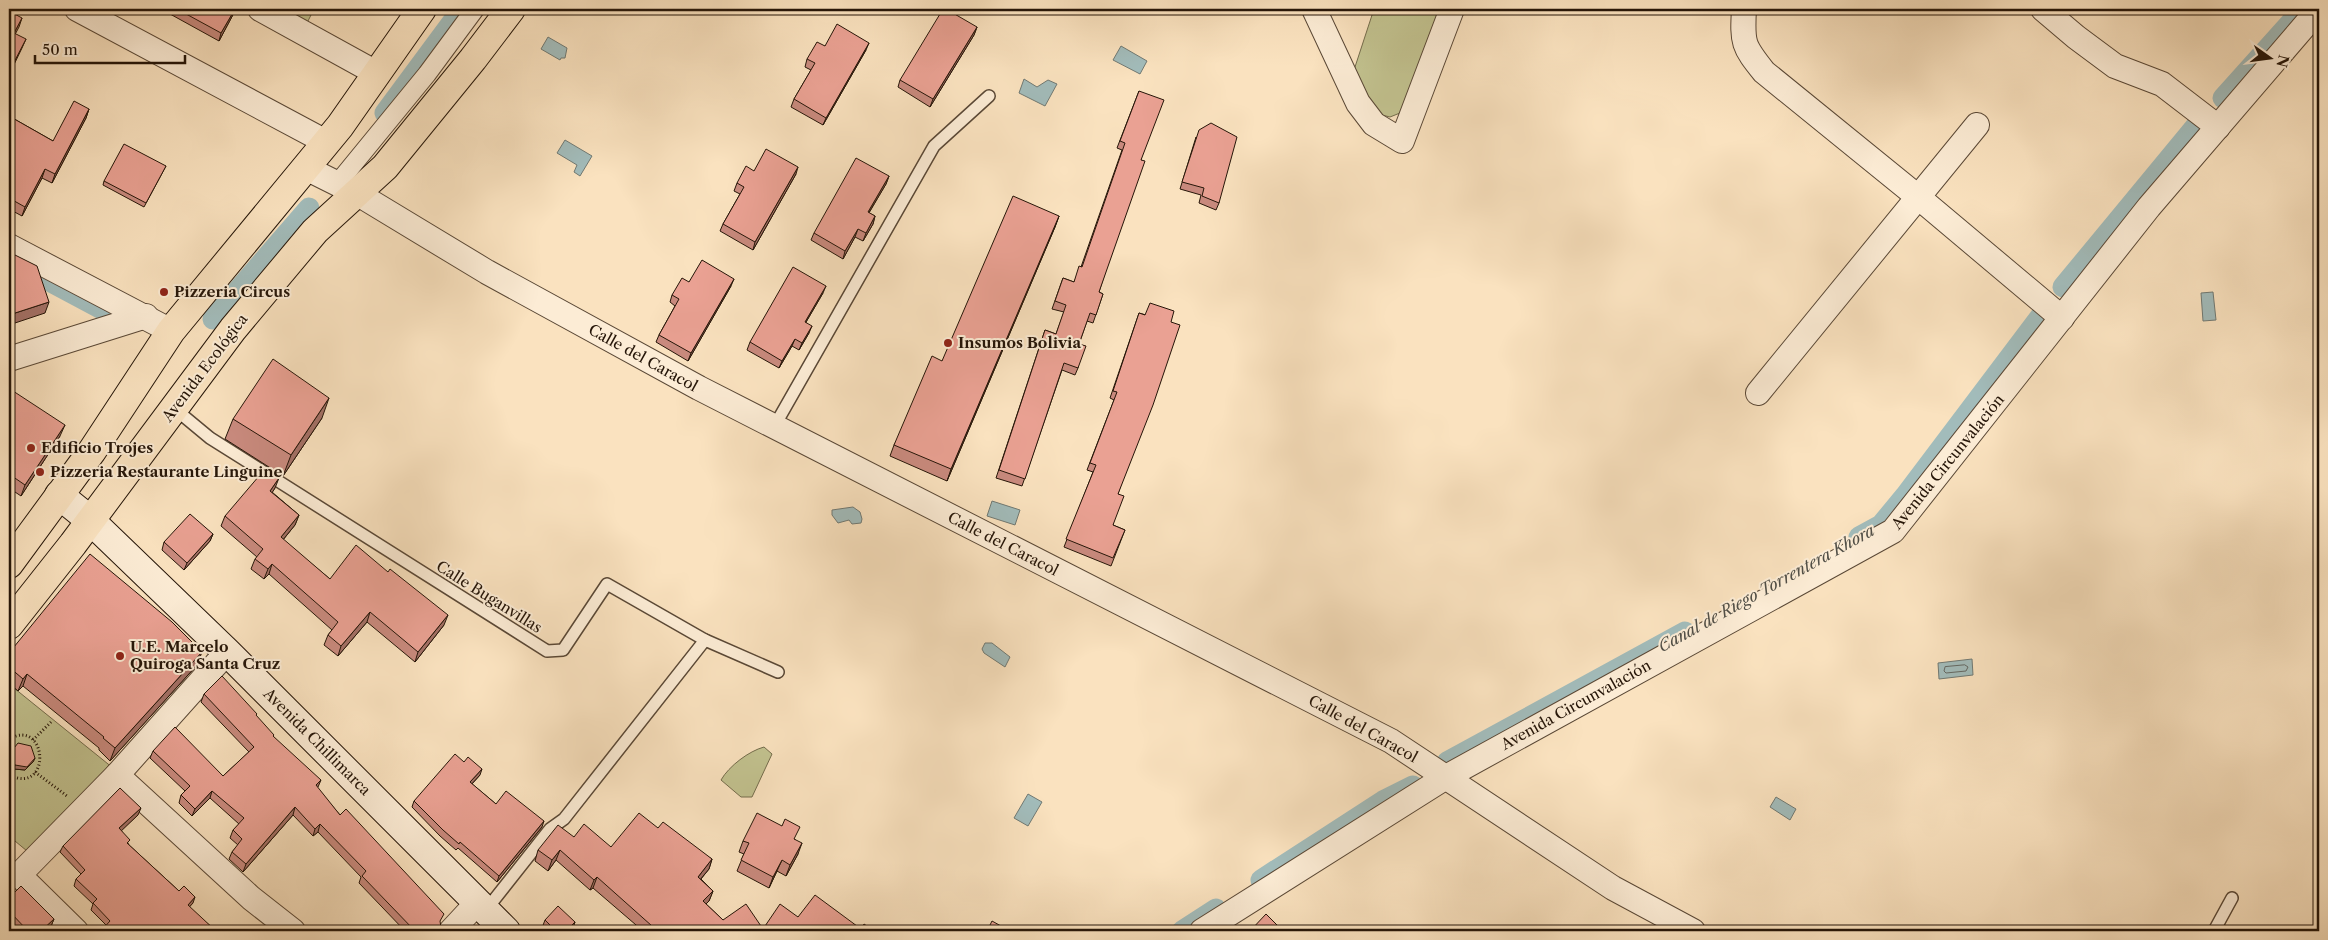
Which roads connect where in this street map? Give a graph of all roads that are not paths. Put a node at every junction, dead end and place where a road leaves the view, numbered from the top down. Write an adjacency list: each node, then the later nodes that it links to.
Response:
1 (77, 9): 15 (street)
2 (260, 9): 11 (street)
3 (422, 9): 11 (main road)
4 (475, 9): 17 (street)
5 (511, 9): 17 (main road, Avenida Ecológica)
6 (1314, 9): 7 (street)
7 (1452, 9)
8 (1744, 9): 18 (street)
9 (2044, 9): 14 (street)
10 (2319, 9): 14 (street, Avenida Circunvalación)
11 (378, 74): 15 (main road)
12 (989, 96): 26 (lane)
13 (1977, 125): 18 (street)
14 (2218, 127): 21 (street, Avenida Circunvalación)
15 (326, 142): 16 (main road)
16 (306, 168): 17 (street, Calle del Caracol); 22 (main road)
17 (347, 189): 25 (main road, Avenida Ecológica); 26 (street, Calle del Caracol)
18 (1918, 197): 21 (street); 24 (street)
19 (9, 246): 20 (street)
20 (146, 316): 22 (street); 23 (street)
21 (2062, 318): 35 (street, Avenida Circunvalación)
22 (171, 331): 27 (main road)
23 (9, 359)
24 (1758, 392)
25 (175, 409): 28 (main road, Avenida Ecológica); 31 (lane, Calle Buganvillas)
26 (774, 427): 35 (street, Calle del Caracol)
27 (59, 495): 28 (main road, Avenida Chillimarca); 29 (main road)
28 (90, 520): 30 (main road, Avenida Ecológica); 32 (main road, Avenida Chillimarca)
29 (9, 564)
30 (9, 625)
31 (705, 640): 33 (lane, Calle Buganvillas); 37 (lane)
32 (227, 652): 34 (street); 37 (main road, Avenida Chillimarca)
33 (778, 672)
34 (117, 775): 38 (street); 39 (street)
35 (1446, 776): 42 (street, Avenida Circunvalación); 43 (street, Calle del Caracol)
36 (2232, 898): 44 (lane)
37 (482, 906): 40 (street); 41 (main road, Avenida Chillimarca)
38 (76, 931)
39 (293, 931)
40 (451, 931)
41 (506, 931)
42 (1202, 931)
43 (1694, 931)
44 (2214, 931)

